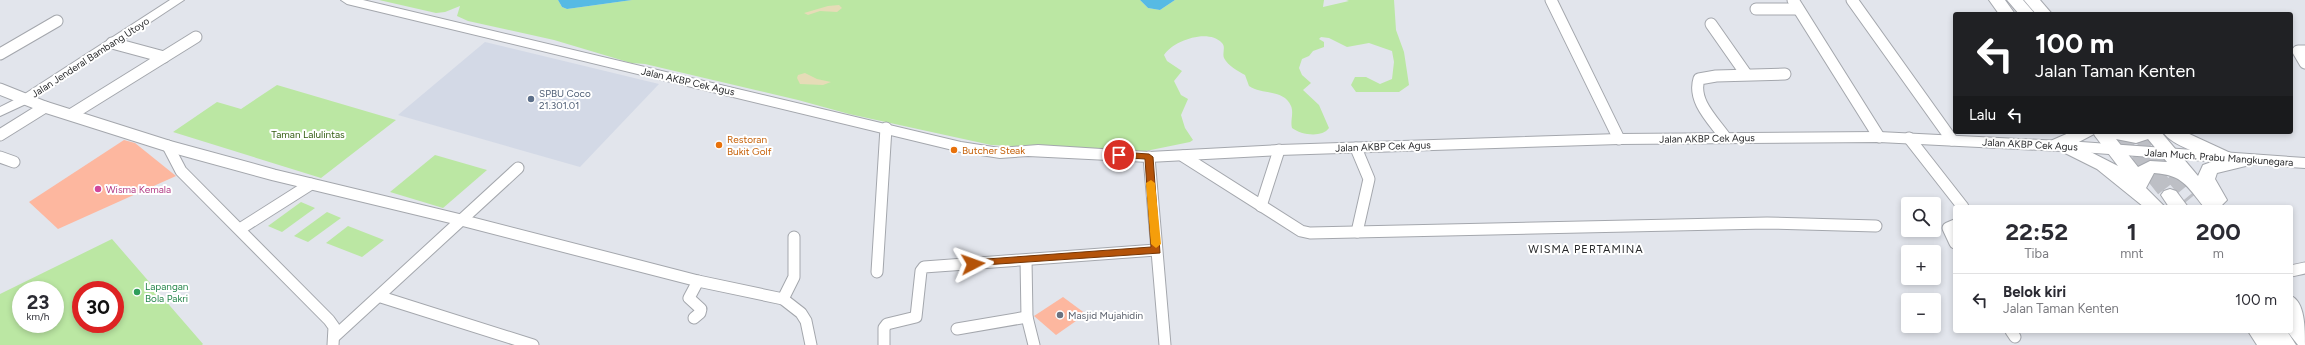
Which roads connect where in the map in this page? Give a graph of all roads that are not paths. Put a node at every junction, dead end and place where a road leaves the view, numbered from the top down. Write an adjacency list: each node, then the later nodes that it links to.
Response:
1 (178, 0): 18 (street, Jalan Jenderal Bambang Utoyo)
2 (347, 0): 30 (main road, Jalan AKBP Cek Agus)
3 (1551, 0): 40 (street)
4 (1852, 0): 41 (street)
5 (1997, 0): 11 (highway)
6 (2016, 0): 12 (highway)
7 (2032, 0): 13 (highway)
8 (2044, 0): 14 (highway)
9 (1796, 5): 10 (street); 37 (street)
10 (1756, 9)
11 (2006, 12)
12 (2025, 12)
13 (2042, 12)
14 (2053, 12)
15 (57, 21): 20 (street)
16 (1711, 24): 23 (street)
17 (196, 37): 21 (street)
18 (112, 43): 21 (street); 26 (street, Jalan Jenderal Bambang Utoyo)
19 (2305, 51): 22 (street)
20 (0, 54)
21 (164, 56): 29 (street)
22 (2305, 63)
23 (1746, 74): 24 (street); 38 (street)
24 (1785, 74)
25 (0, 89): 26 (street)
26 (24, 100): 27 (street); 28 (street, Jalan Jenderal Bambang Utoyo)
27 (45, 107): 29 (street); 36 (street)
28 (0, 112)
29 (72, 114): 43 (street)
30 (886, 128): 47 (main road, Jalan AKBP Cek Agus); 77 (street)
31 (2082, 134): 44 (highway)
32 (2104, 134): 42 (highway)
33 (2144, 134): 42 (highway)
34 (2154, 134): 49 (highway)
35 (2176, 134): 53 (highway)
36 (0, 135)
37 (1879, 136): 38 (main road, Jalan AKBP Cek Agus); 39 (main road, Jalan AKBP Cek Agus)
38 (1725, 137): 40 (main road, Jalan AKBP Cek Agus)
39 (1909, 138): 41 (main road, Jalan AKBP Cek Agus); 61 (street)
40 (1619, 139): 45 (main road, Jalan AKBP Cek Agus)
41 (1952, 140): 44 (main road, Jalan AKBP Cek Agus)
42 (2114, 141): 44 (main road, Jalan AKBP Cek Agus); 48 (main road, Jalan AKBP Cek Agus); 58 (highway)
43 (168, 146): 59 (street); 69 (street)
44 (2060, 146): 62 (highway)
45 (1356, 148): 46 (main road, Jalan AKBP Cek Agus); 70 (street)
46 (1279, 150): 47 (main road, Jalan AKBP Cek Agus); 50 (main road, Jalan AKBP Cek Agus); 65 (street)
47 (1029, 151): 52 (main road, Jalan AKBP Cek Agus)
48 (2134, 151): 49 (main road, Jalan Much. Prabu Mangkunegara)
49 (2169, 153): 53 (main road, Jalan Much. Prabu Mangkunegara); 57 (highway)
50 (1183, 156): 52 (main road, Jalan AKBP Cek Agus); 65 (street)
51 (0, 157): 54 (street)
52 (1149, 157): 73 (street)
53 (2239, 159): 55 (main road, Jalan Much. Prabu Mangkunegara); 64 (highway)
54 (14, 162)
55 (2305, 163)
56 (518, 168): 66 (street)
57 (2187, 175): 58 (highway); 63 (highway)
58 (2141, 183): 60 (highway)
59 (311, 184): 66 (street); 69 (street)
60 (2180, 203)
61 (1961, 205)
62 (2154, 205)
63 (2212, 205)
64 (2221, 205)
65 (1261, 206): 70 (street)
66 (461, 220): 78 (street); 79 (street)
67 (1876, 226): 70 (street)
68 (1953, 226): 72 (street)
69 (240, 229): 90 (street)
70 (1357, 232)
71 (794, 237): 80 (street)
72 (1953, 239)
73 (1156, 250): 74 (street); 95 (street)
74 (1026, 260): 82 (street); 93 (street)
75 (2305, 268): 76 (street)
76 (2293, 271)
77 (877, 272)
78 (698, 281): 80 (street); 83 (street)
79 (381, 297): 90 (street); 91 (street)
80 (782, 299): 92 (street)
81 (2293, 306): 84 (highway)
82 (1027, 317): 86 (street); 94 (street)
83 (694, 318)
84 (2305, 321)
85 (2293, 324): 89 (highway)
86 (957, 330)
87 (2260, 333): 96 (highway)
88 (2277, 333): 97 (highway)
89 (2305, 339)
90 (334, 341)
91 (533, 345)
92 (811, 345)
93 (884, 345)
94 (1034, 345)
95 (1165, 345)
96 (2269, 345)
97 (2286, 345)

